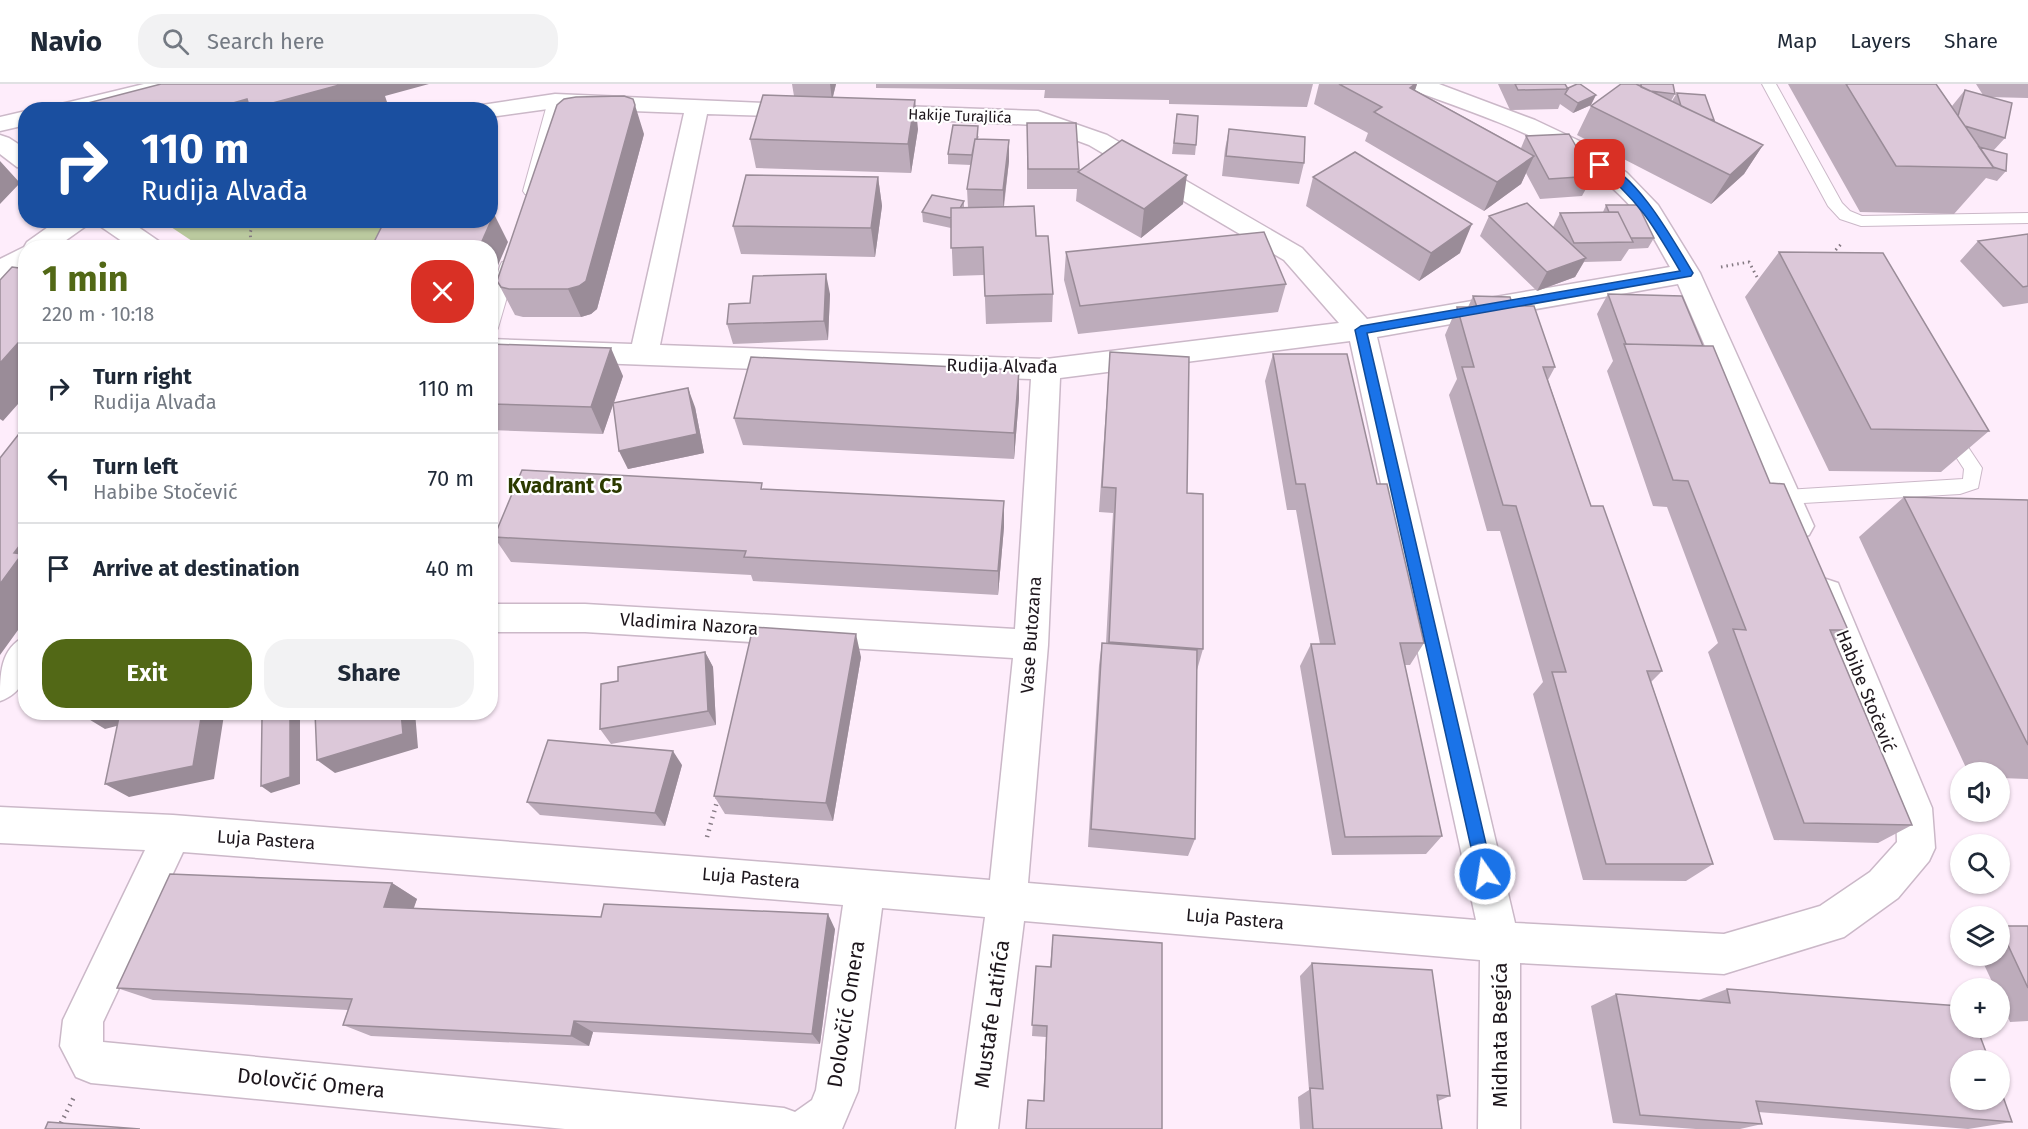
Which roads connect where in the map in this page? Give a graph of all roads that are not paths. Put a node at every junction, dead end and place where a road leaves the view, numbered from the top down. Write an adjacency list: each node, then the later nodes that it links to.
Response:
1 (173, 84): 4 (street)
2 (1418, 84): 24 (street, Habibe Stočević)
3 (1768, 84): 16 (lane)
4 (151, 87): 6 (street)
5 (555, 101): 7 (street, Hakije Turajlića); 8 (street, Hakije Turajlića); 14 (lane)
6 (95, 102)
7 (697, 106): 26 (street, Hakije Turajlića); 28 (street)
8 (498, 109)
9 (18, 120): 10 (street)
10 (0, 124)
11 (0, 143): 12 (street)
12 (18, 155)
13 (1954, 200): 16 (lane)
14 (526, 203)
15 (2028, 218): 16 (lane)
16 (1966, 220)
17 (65, 228): 19 (street)
18 (122, 228): 20 (street)
19 (48, 240)
20 (139, 240)
21 (513, 249): 25 (lane)
22 (18, 260): 23 (street)
23 (0, 272)
24 (1688, 273): 26 (street, Rudija Alvađa); 31 (street, Habibe Stočević)
25 (498, 301)
26 (1361, 330): 29 (street, Rudija Alvađa); 40 (street, Midhata Begića)
27 (498, 349): 28 (street, Rudija Alvađa)
28 (644, 354): 29 (street, Rudija Alvađa)
29 (1046, 369): 33 (street, Vase Butozana)
30 (1940, 419): 31 (lane)
31 (1786, 497): 40 (street, Habibe Stočević)
32 (498, 618): 33 (street, Vladimira Nazora)
33 (1031, 645): 39 (street, Vase Butozana)
34 (18, 662): 35 (street)
35 (0, 686)
36 (0, 825): 37 (street, Luja Pastera)
37 (173, 833): 38 (street, Luja Pastera); 41 (street, Dolovčić Omera)
38 (865, 888): 39 (street, Luja Pastera); 42 (street, Dolovčić Omera)
39 (1007, 899): 40 (street, Luja Pastera); 43 (street, Mustafe Latifića)
40 (1500, 942): 44 (street, Midhata Begića)
41 (784, 1129)
42 (807, 1129)
43 (977, 1129)
44 (1499, 1129)

